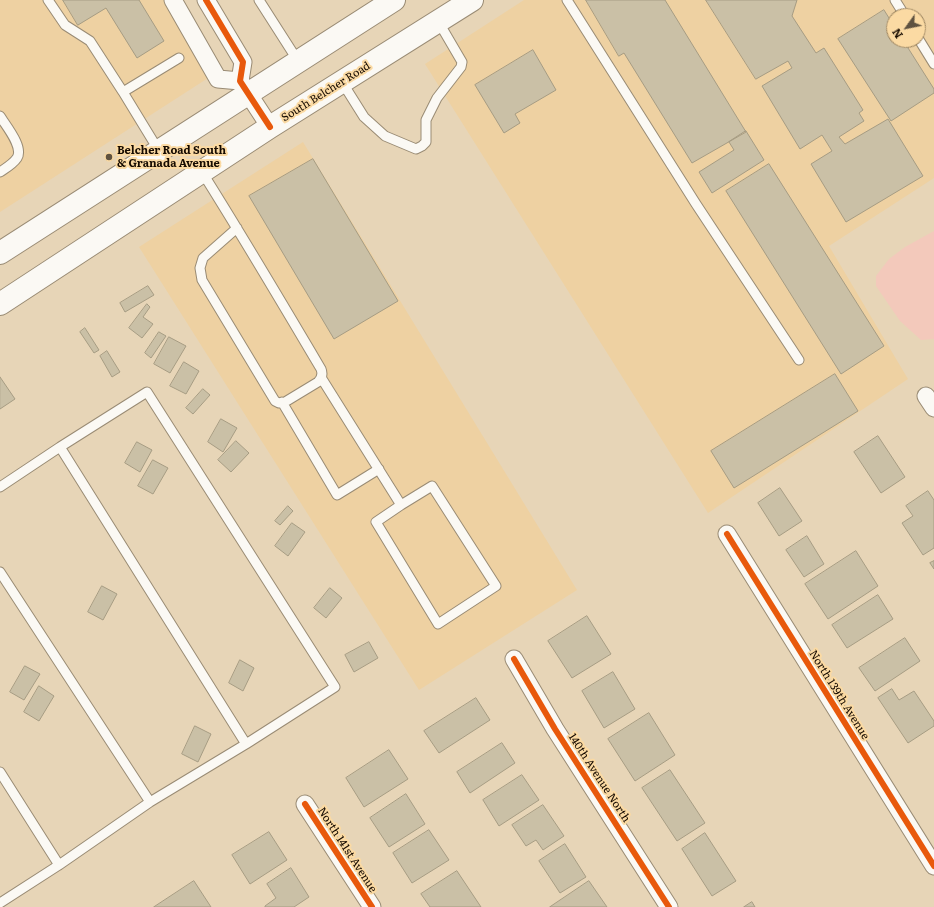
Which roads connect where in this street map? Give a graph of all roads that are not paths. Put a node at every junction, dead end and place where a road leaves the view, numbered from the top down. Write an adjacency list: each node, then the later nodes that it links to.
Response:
1 (48, 0): 15 (lane)
2 (173, 0): 14 (street)
3 (206, 0): 14 (street)
4 (259, 0): 11 (lane)
5 (394, 0): 11 (main road)
6 (472, 0): 8 (main road, South Belcher Road)
7 (567, 0): 24 (lane)
8 (438, 21): 13 (main road, South Belcher Road); 13 (lane)
9 (924, 48): 12 (lane)
10 (179, 58): 15 (lane)
11 (298, 62): 14 (main road)
12 (934, 64)
13 (342, 82): 17 (main road, South Belcher Road)
14 (244, 88): 17 (street); 18 (main road)
15 (123, 92): 18 (lane)
16 (0, 116): 19 (lane)
17 (270, 127): 20 (main road, South Belcher Road)
18 (159, 151): 22 (main road)
19 (0, 172)
20 (202, 172): 21 (lane); 23 (main road, South Belcher Road)
21 (237, 228): 25 (lane); 26 (lane)
22 (0, 252)
23 (0, 304)
24 (799, 360)
25 (322, 379): 26 (lane); 28 (lane)
26 (282, 402): 28 (lane)
27 (60, 447): 29 (lane); 34 (lane); 34 (lane)
28 (379, 469): 30 (lane)
29 (0, 487)
30 (401, 505): 30 (lane)
31 (727, 534): 39 (street, North 139th Avenue)
32 (0, 572): 36 (lane)
33 (514, 659): 42 (street, 140th Avenue North)
34 (246, 744): 36 (lane)
35 (0, 772): 38 (lane)
36 (150, 802): 38 (lane)
37 (305, 804): 41 (street, North 141st Avenue)
38 (59, 865): 40 (lane)
39 (934, 866)
40 (0, 903)
41 (372, 907)
42 (669, 907)

